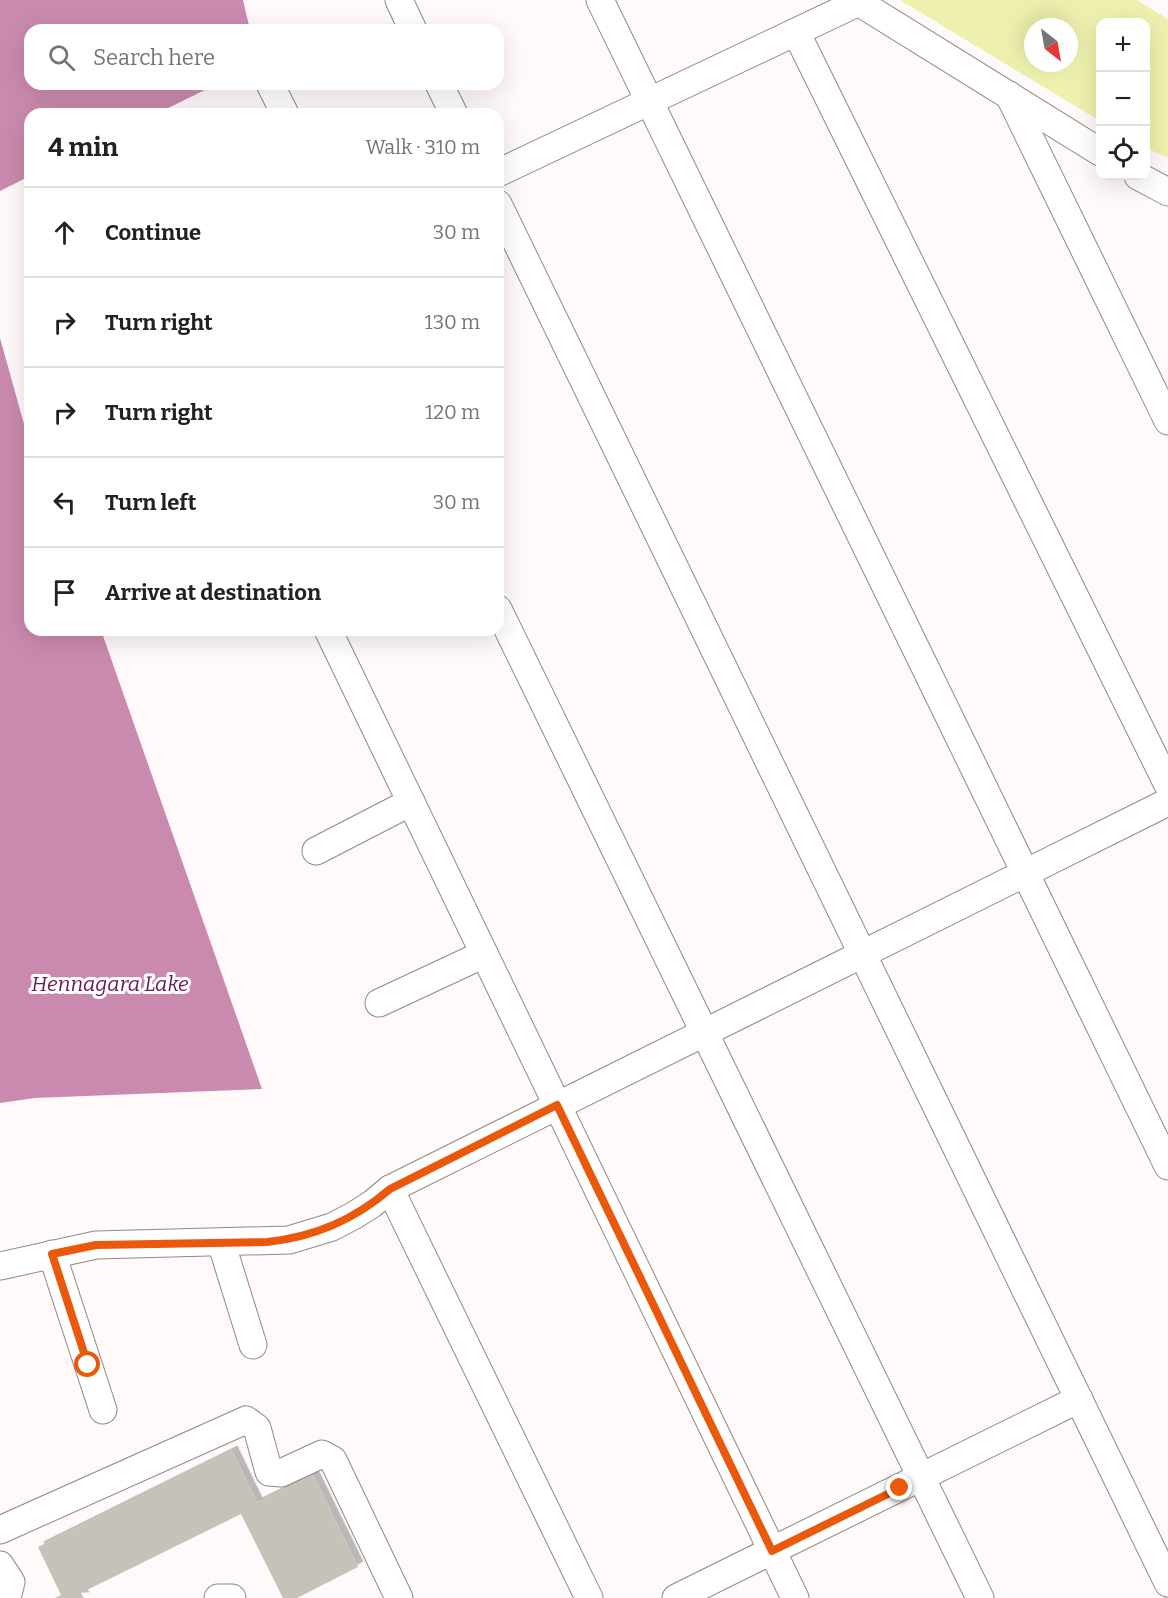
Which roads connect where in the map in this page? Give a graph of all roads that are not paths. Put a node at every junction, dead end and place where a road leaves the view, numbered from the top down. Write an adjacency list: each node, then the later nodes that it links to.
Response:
1 (399, 0): 4 (street)
2 (600, 0): 9 (street)
3 (857, 1): 5 (street); 8 (street)
4 (410, 24)
5 (796, 32): 9 (street); 20 (street)
6 (273, 90): 10 (street)
7 (443, 90): 11 (street)
8 (1008, 95): 12 (street); 17 (street)
9 (649, 102): 13 (street); 29 (street)
10 (282, 108)
11 (451, 108)
12 (1096, 149)
13 (504, 170)
14 (1146, 180): 15 (street)
15 (1168, 192)
16 (504, 216): 25 (street)
17 (1168, 421)
18 (504, 621): 27 (street)
19 (331, 636): 21 (street)
20 (1168, 785)
21 (411, 802): 23 (street); 24 (street)
22 (1168, 802): 25 (street)
23 (316, 850)
24 (484, 954): 26 (street); 28 (street)
25 (862, 954): 27 (street); 35 (street)
26 (379, 1002)
27 (704, 1032): 28 (street); 37 (street)
28 (557, 1105): 30 (street); 39 (street)
29 (1168, 1166)
30 (390, 1189): 31 (street); 46 (street)
31 (221, 1242): 32 (street); 34 (street)
32 (52, 1254): 33 (street); 36 (street)
33 (0, 1266)
34 (253, 1345)
35 (1079, 1399): 37 (street); 41 (street)
36 (103, 1410)
37 (921, 1477): 39 (street); 49 (street)
38 (0, 1530): 45 (street)
39 (772, 1551): 47 (street); 48 (street)
40 (0, 1565): 42 (street)
41 (1168, 1582)
42 (0, 1597)
43 (218, 1598): 44 (street)
44 (232, 1598)
45 (399, 1598)
46 (589, 1598)
47 (676, 1598)
48 (795, 1598)
49 (980, 1598)

